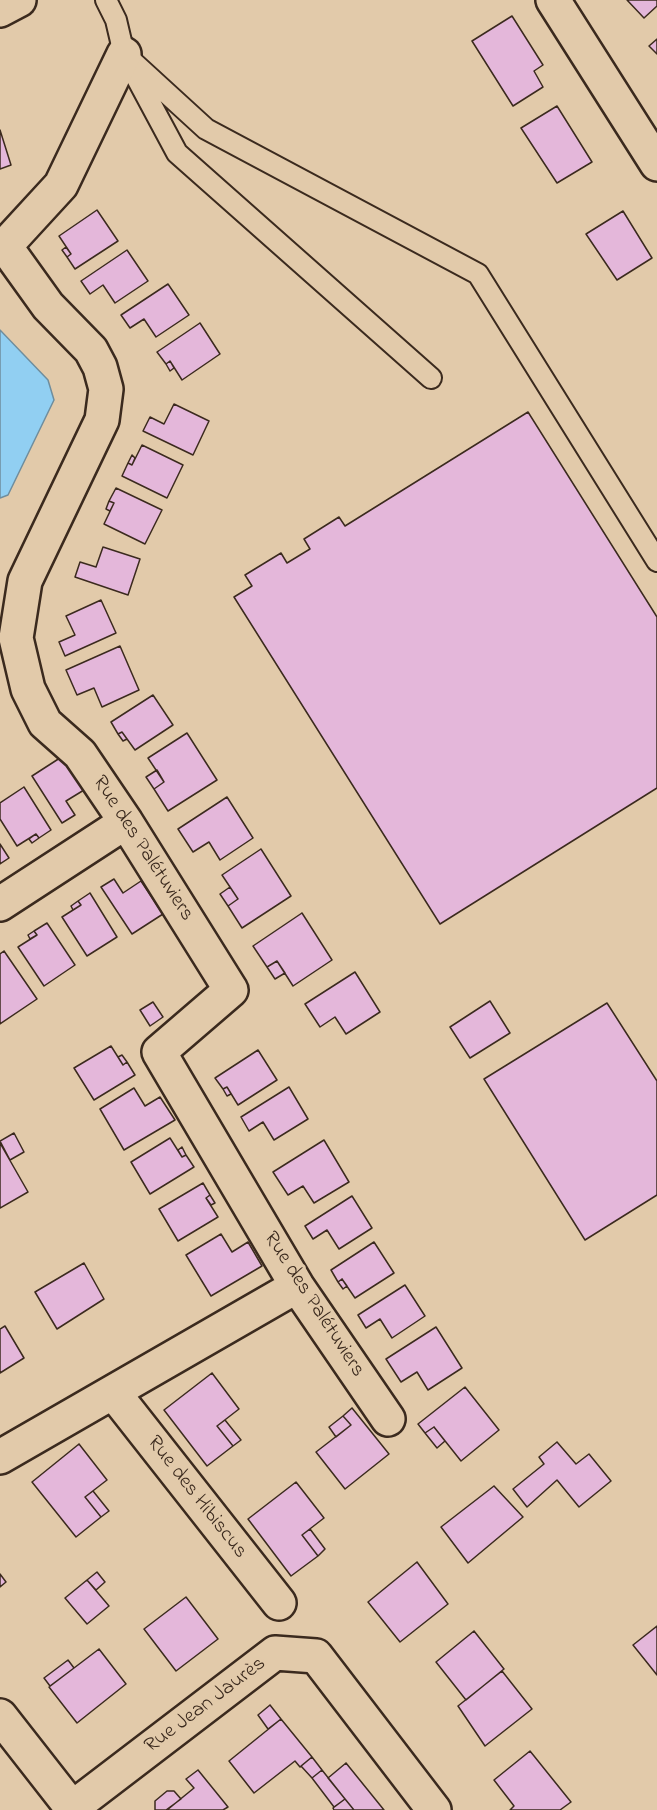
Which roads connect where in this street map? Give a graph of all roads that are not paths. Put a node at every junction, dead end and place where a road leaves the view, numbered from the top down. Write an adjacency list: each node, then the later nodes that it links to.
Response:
1 (19, 0): 4 (street)
2 (106, 0): 5 (lane)
3 (553, 0): 6 (street)
4 (0, 10)
5 (124, 54): 7 (street); 8 (lane); 9 (lane)
6 (657, 164)
7 (2, 247): 10 (street, Rue des Palétuviers)
8 (431, 378)
9 (657, 561)
10 (12, 579): 11 (street, Rue des Palétuviers)
11 (126, 822): 12 (street); 13 (street, Rue des Palétuviers)
12 (0, 904)
13 (297, 1286): 14 (street); 15 (street, Rue des Palétuviers)
14 (113, 1392): 16 (street); 17 (street, Rue des Hibiscus)
15 (388, 1419)
16 (0, 1457)
17 (279, 1604)
18 (0, 1716): 19 (street, Rue Jean Jaurès)
19 (71, 1809): 20 (street, Rue Jean Jaurès)
20 (434, 1810)

